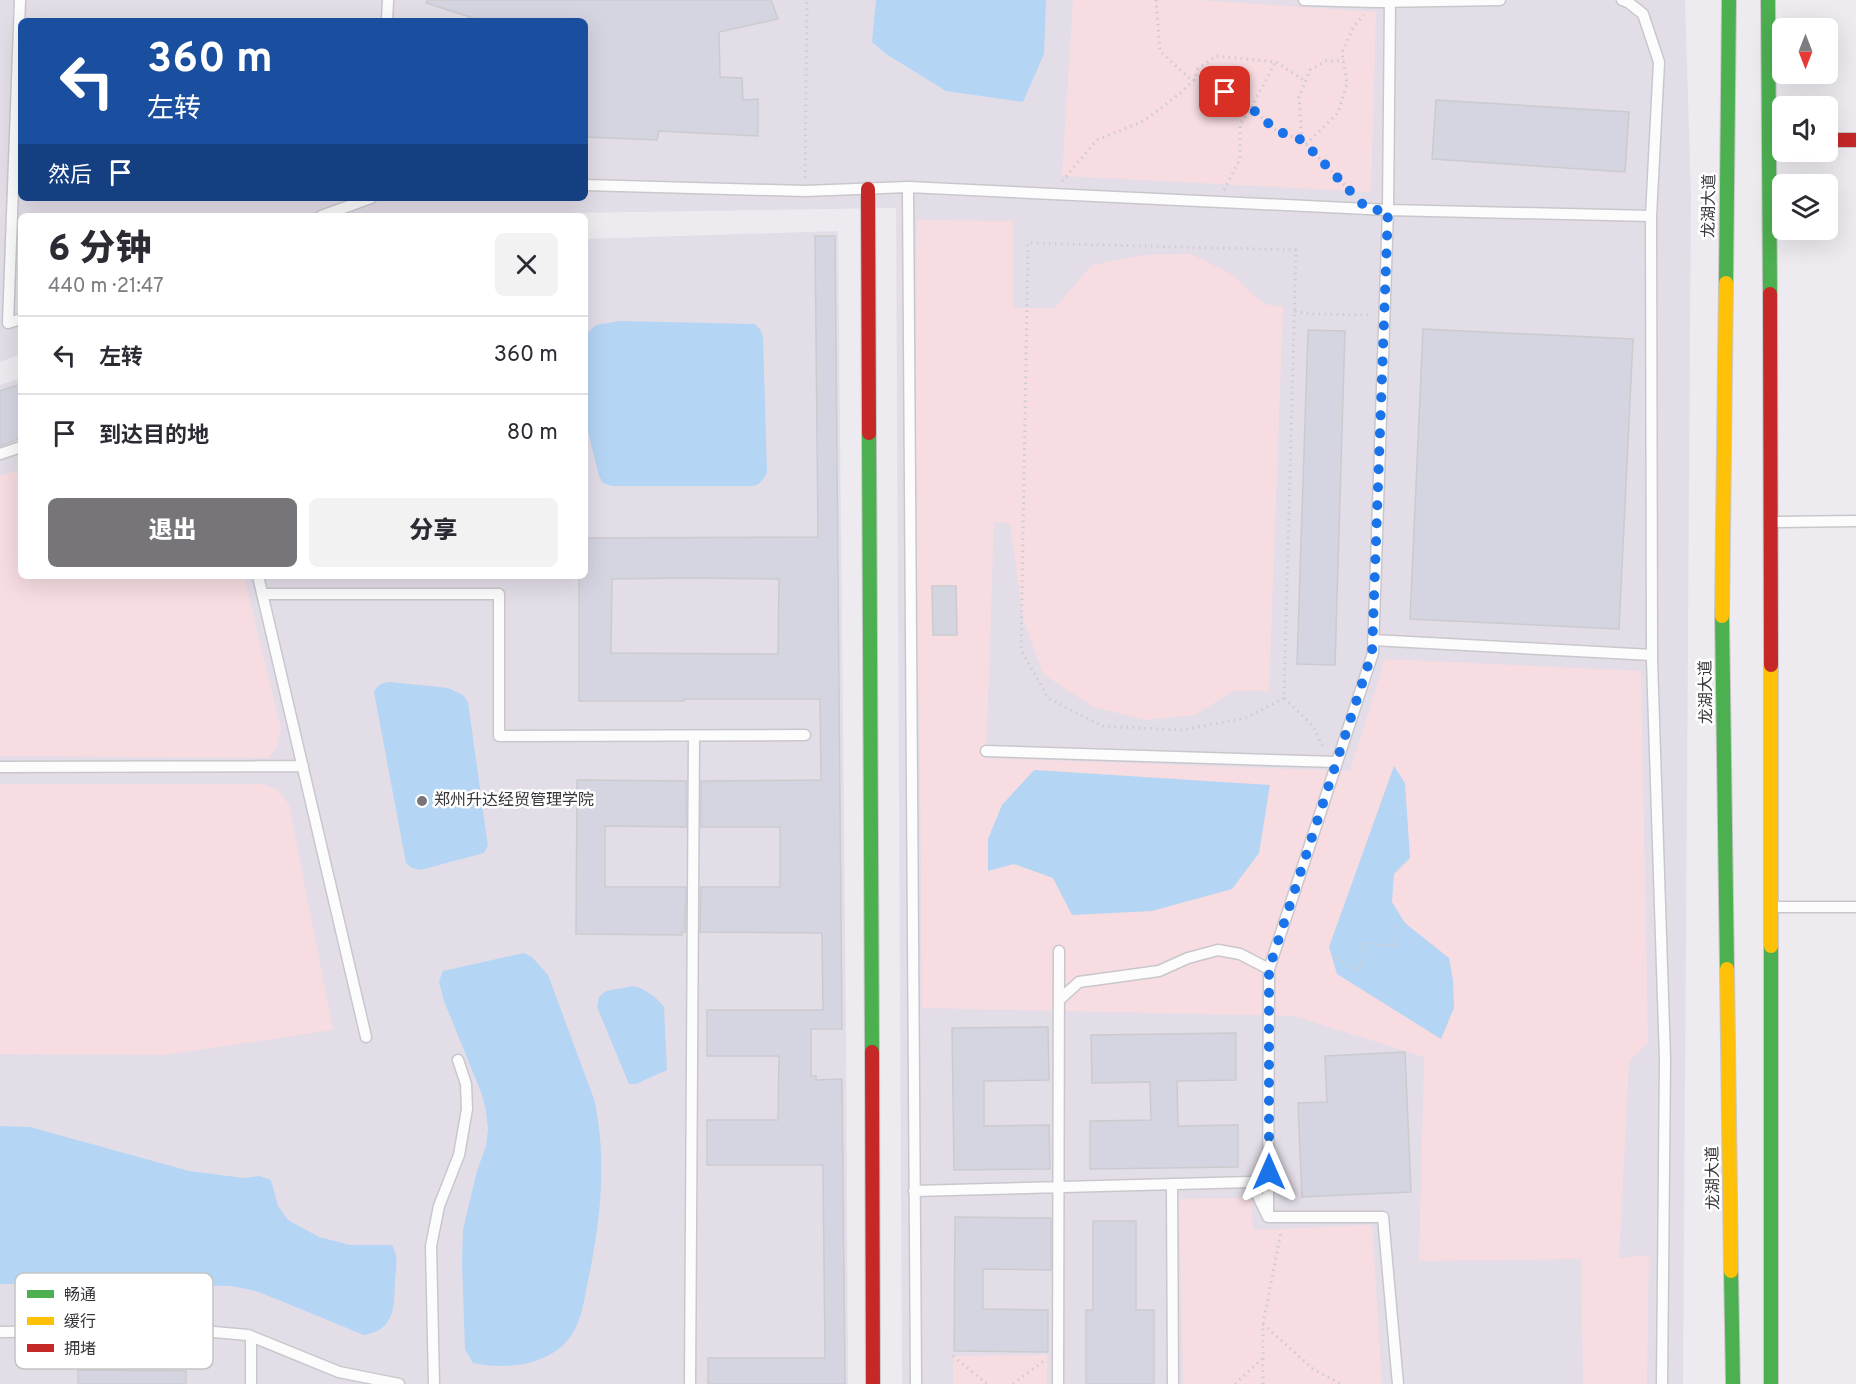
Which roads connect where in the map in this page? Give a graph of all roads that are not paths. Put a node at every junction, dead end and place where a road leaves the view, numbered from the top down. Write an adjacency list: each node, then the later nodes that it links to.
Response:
1 (20, 0): 9 (lane)
2 (388, 0): 10 (lane)
3 (1304, 0): 8 (lane)
4 (1500, 0): 8 (lane)
5 (1622, 0): 22 (lane)
6 (1729, 0): 63 (main road, 龙湖大道)
7 (1768, 0): 12 (main road)
8 (1390, 1): 20 (lane)
9 (19, 18)
10 (387, 18)
11 (18, 54): 23 (lane)
12 (1773, 96)
13 (1838, 140): 14 (main road)
14 (1856, 140)
15 (1775, 162): 27 (main road)
16 (588, 185): 18 (lane)
17 (908, 187): 18 (lane); 20 (lane); 47 (lane)
18 (868, 189): 57 (main road)
19 (363, 201): 21 (lane)
20 (1388, 210): 22 (lane); 30 (lane)
21 (329, 213)
22 (1651, 216): 31 (lane)
23 (18, 320)
24 (18, 448): 25 (lane)
25 (0, 454)
26 (1856, 521): 27 (lane)
27 (1771, 522): 38 (main road)
28 (259, 579): 29 (lane)
29 (262, 594): 33 (lane); 36 (lane)
30 (1373, 640): 31 (lane); 35 (lane)
31 (1652, 655): 62 (lane)
32 (806, 735): 33 (lane)
33 (694, 736): 56 (lane)
34 (986, 751): 35 (lane)
35 (1334, 761): 41 (lane)
36 (303, 766): 37 (lane); 43 (lane)
37 (0, 767)
38 (1772, 907): 39 (lane); 64 (main road)
39 (1856, 907)
40 (1059, 951): 42 (lane)
41 (1269, 969): 42 (lane); 48 (lane)
42 (1059, 999): 46 (lane)
43 (366, 1037)
44 (458, 1060): 55 (lane)
45 (1172, 1184): 46 (lane); 48 (lane); 60 (lane)
46 (1059, 1187): 47 (lane); 59 (lane)
47 (914, 1191): 58 (lane)
48 (1269, 1217): 61 (lane)
49 (0, 1332): 50 (lane)
50 (15, 1332)
51 (213, 1332): 52 (lane)
52 (251, 1336): 53 (lane); 54 (lane)
53 (251, 1384)
54 (399, 1384)
55 (434, 1384)
56 (690, 1384)
57 (873, 1384)
58 (916, 1384)
59 (1058, 1384)
60 (1173, 1384)
61 (1398, 1384)
62 (1662, 1384)
63 (1733, 1384)
64 (1771, 1384)

